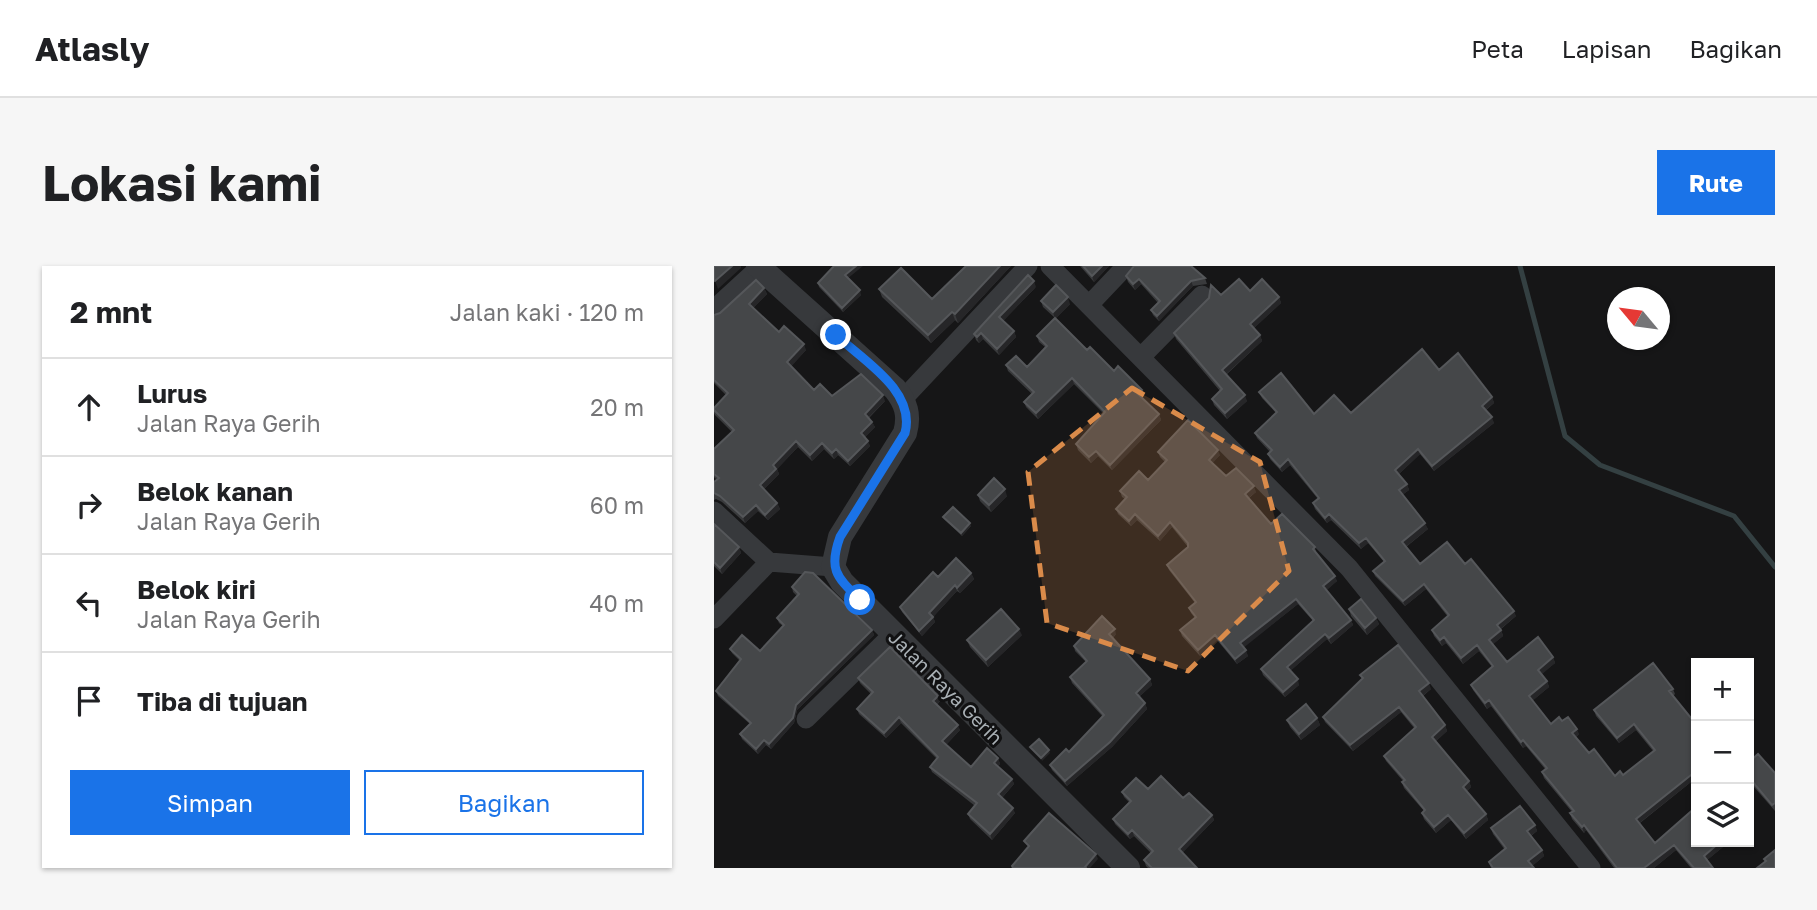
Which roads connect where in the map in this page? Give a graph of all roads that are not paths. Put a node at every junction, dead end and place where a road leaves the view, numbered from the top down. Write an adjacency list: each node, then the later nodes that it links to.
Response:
1 (1028, 266): 9 (street)
2 (1050, 266): 6 (street)
3 (1126, 266): 6 (street)
4 (759, 267): 7 (street); 9 (street)
5 (1202, 295): 8 (street)
6 (1089, 306): 8 (street)
7 (714, 309)
8 (1141, 357): 17 (street)
9 (903, 399): 12 (street)
10 (714, 511): 11 (street)
11 (768, 562): 12 (street); 13 (street)
12 (833, 567): 14 (street, Jalan Raya Gerih)
13 (714, 619)
14 (893, 634): 15 (street); 16 (street, Jalan Raya Gerih)
15 (806, 719)
16 (1128, 868)
17 (1591, 868)

